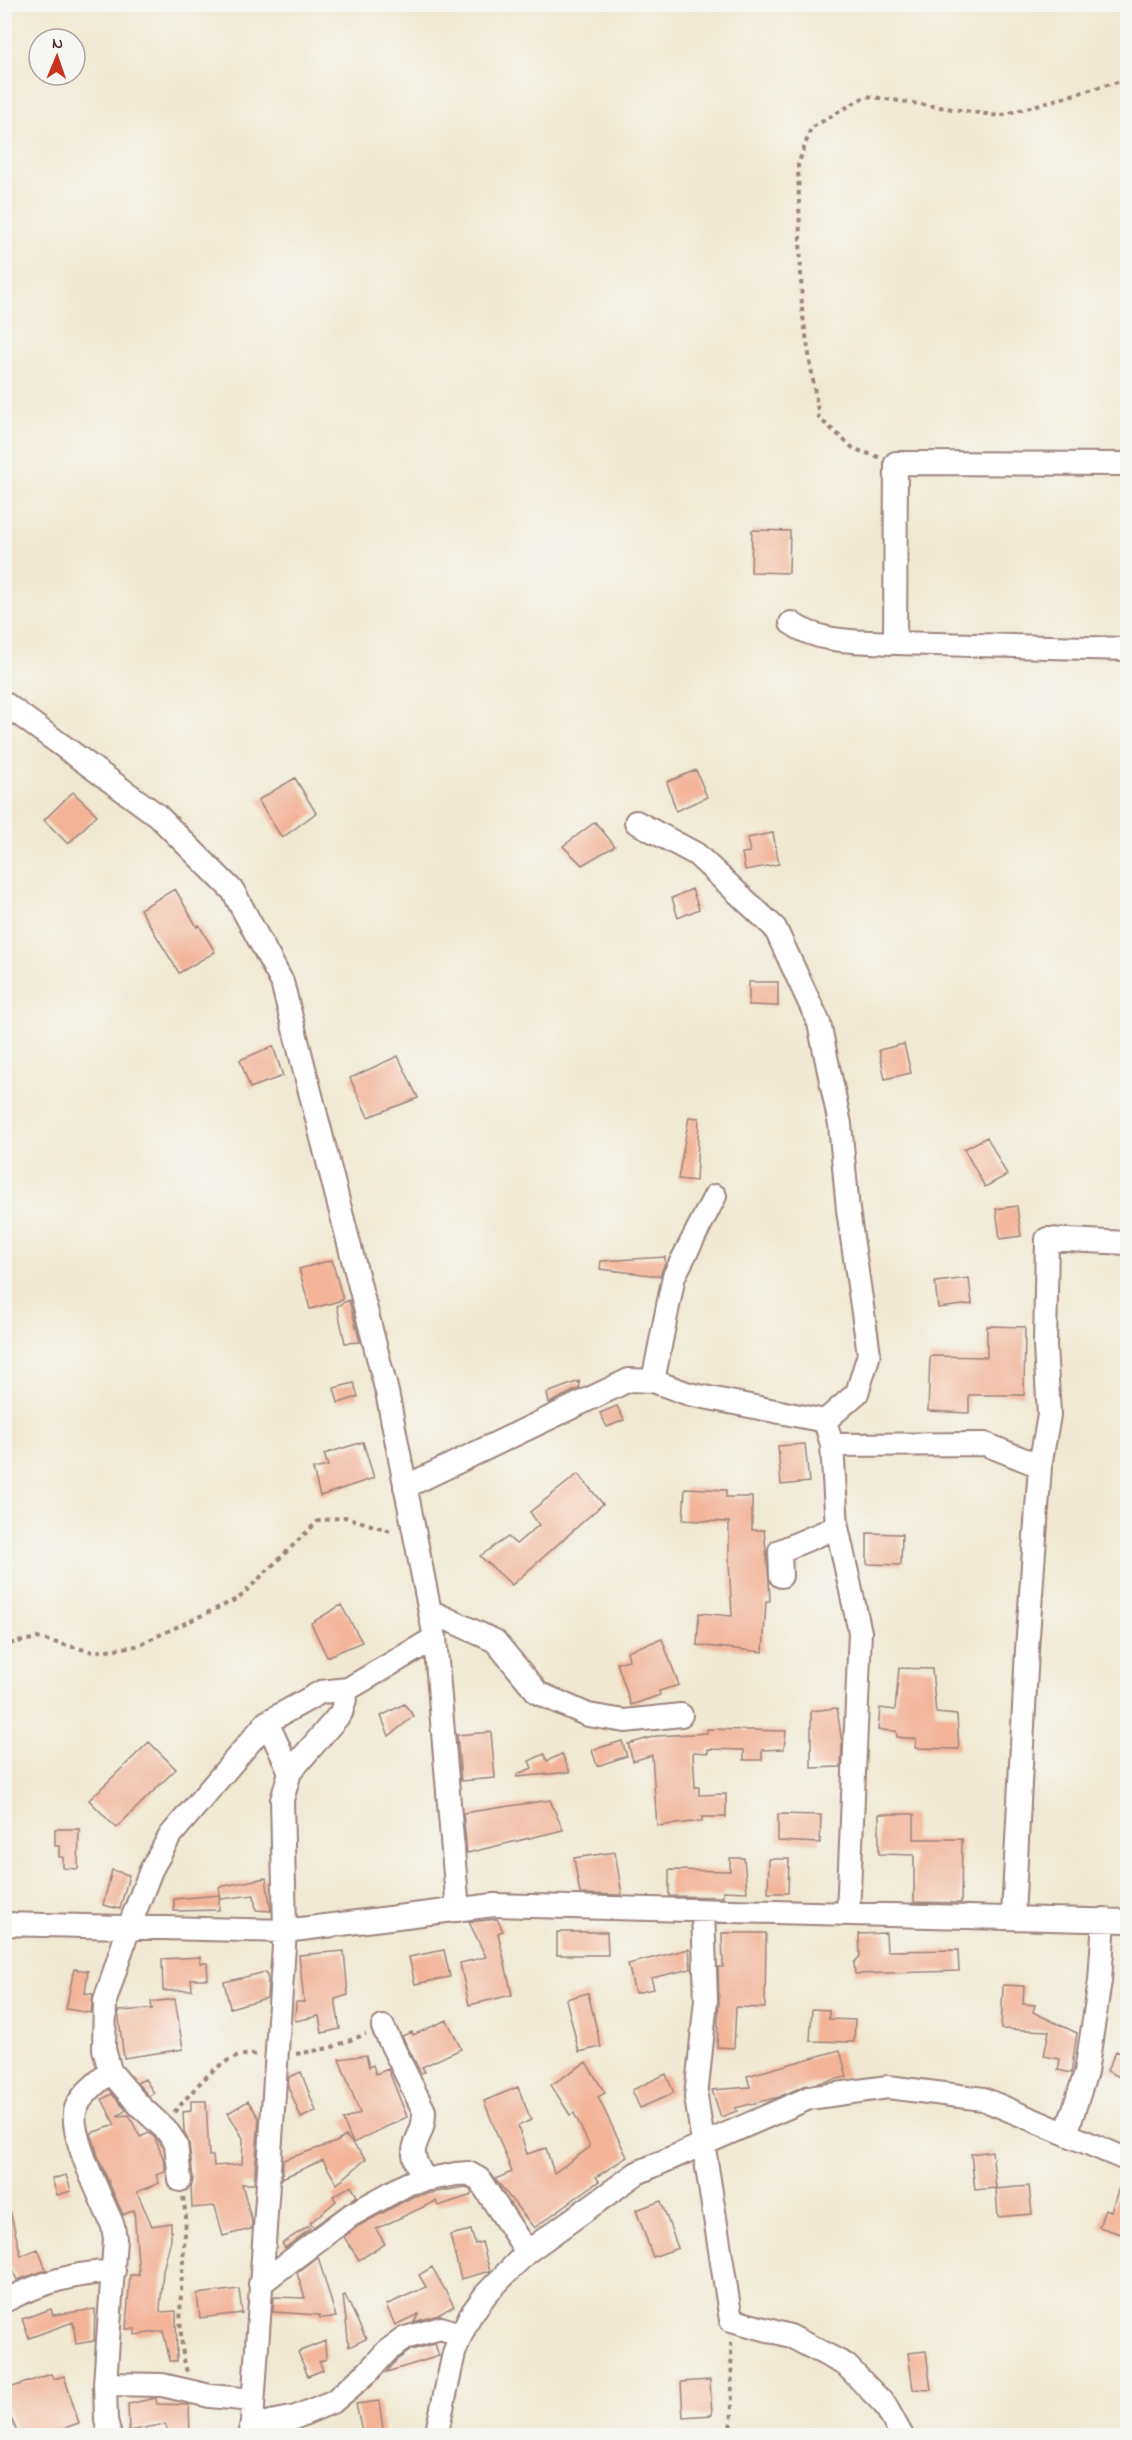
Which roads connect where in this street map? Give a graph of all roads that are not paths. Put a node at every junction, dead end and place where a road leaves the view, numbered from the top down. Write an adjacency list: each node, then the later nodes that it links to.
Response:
1 (1128, 464): 3 (street)
2 (791, 623): 3 (street)
3 (895, 643): 4 (street)
4 (1128, 649)
5 (4, 703): 13 (street)
6 (636, 822): 10 (street)
7 (715, 1196): 9 (street)
8 (1128, 1243): 12 (street)
9 (652, 1381): 10 (street); 13 (street)
10 (825, 1421): 11 (street)
11 (832, 1445): 12 (street); 14 (street)
12 (1040, 1466): 25 (street)
13 (405, 1487): 16 (street)
14 (837, 1527): 15 (street); 24 (street)
15 (781, 1576)
16 (430, 1611): 17 (street); 19 (street)
17 (435, 1638): 18 (street); 22 (street)
18 (348, 1689): 20 (street); 21 (street)
19 (681, 1715)
20 (267, 1722): 21 (street); 29 (street)
21 (290, 1773): 30 (street)
22 (458, 1910): 23 (street); 30 (street)
23 (703, 1911): 24 (street); 34 (street)
24 (848, 1914): 25 (street)
25 (1013, 1916): 26 (street)
26 (1104, 1919): 27 (street); 33 (street)
27 (1128, 1921)
28 (4, 1924): 29 (street)
29 (129, 1927): 30 (street); 32 (street)
30 (285, 1931): 40 (street)
31 (383, 2027): 36 (street)
32 (110, 2071): 37 (street); 39 (street)
33 (1066, 2134): 34 (street); 35 (street)
34 (704, 2143): 38 (street); 48 (street)
35 (1128, 2160)
36 (425, 2179): 38 (street); 40 (street)
37 (180, 2180)
38 (527, 2252): 42 (street)
39 (114, 2271): 41 (street); 43 (street)
40 (261, 2284): 44 (street)
41 (4, 2301)
42 (461, 2335): 45 (street); 47 (street)
43 (105, 2384): 44 (street); 46 (street)
44 (253, 2400): 45 (street)
45 (251, 2431)
46 (110, 2436)
47 (436, 2436)
48 (902, 2436)

